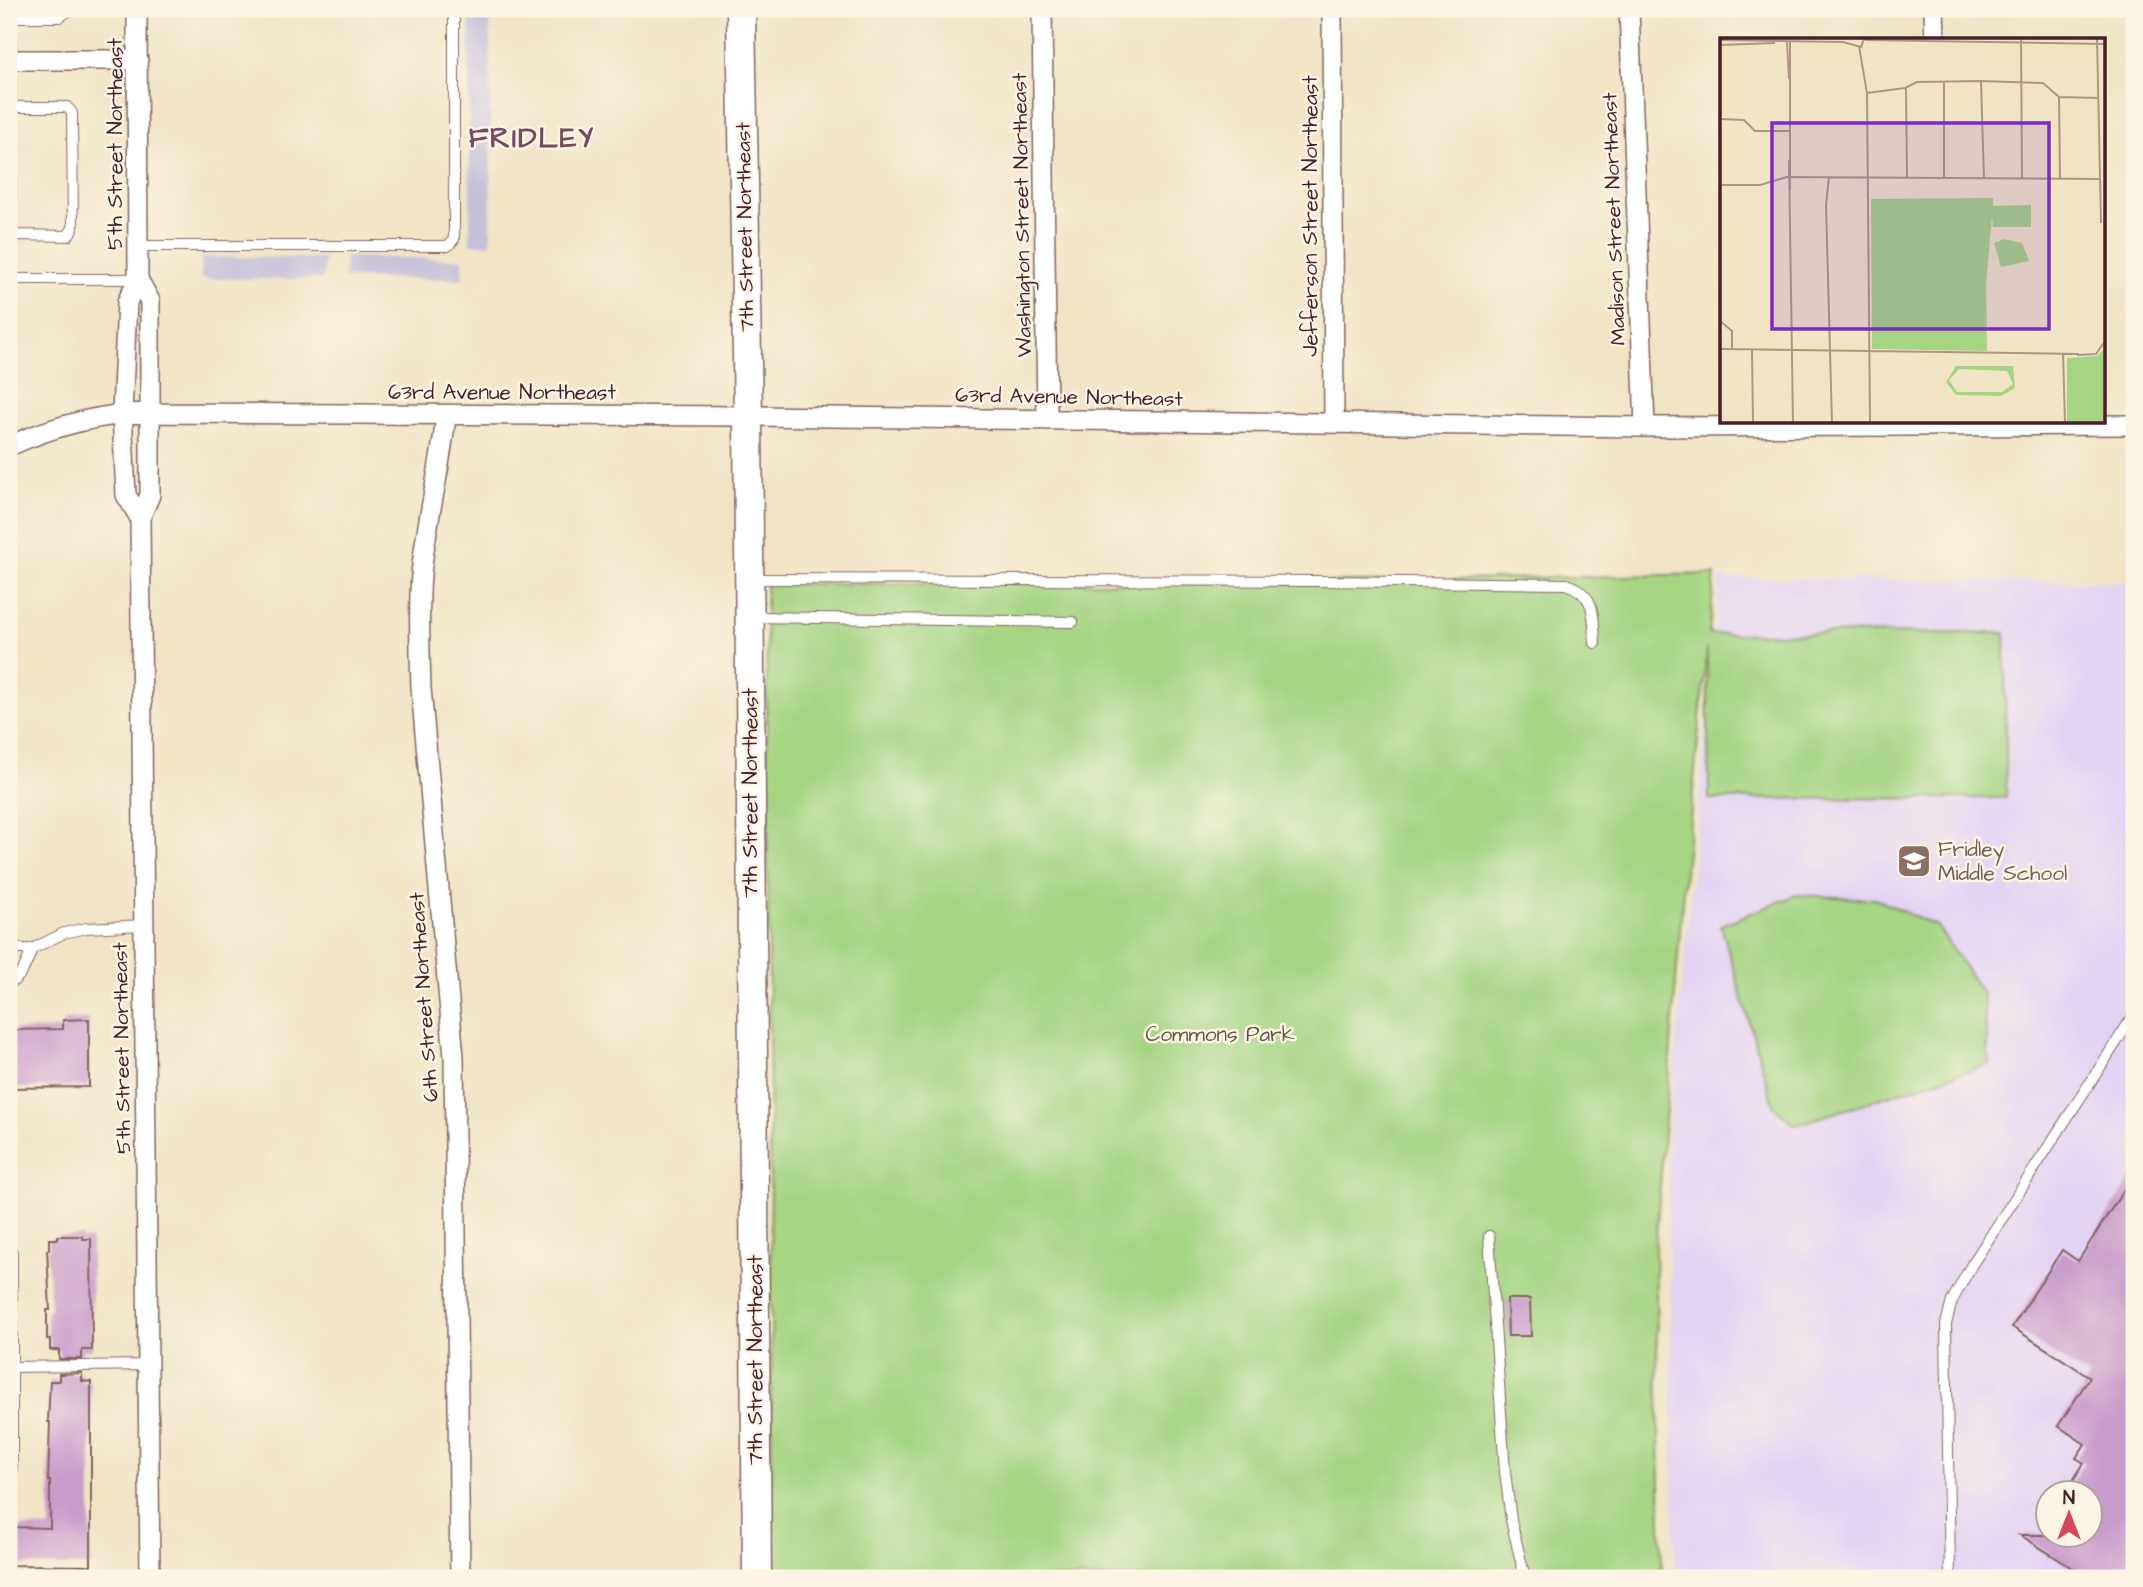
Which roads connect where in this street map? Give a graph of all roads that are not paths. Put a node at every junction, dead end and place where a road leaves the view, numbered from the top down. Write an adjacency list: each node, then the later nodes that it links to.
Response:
1 (69, 9): 9 (lane)
2 (137, 9): 12 (street, 5th Street Northeast)
3 (454, 9): 14 (lane)
4 (741, 9): 20 (street, 7th Street Northeast)
5 (1042, 9): 21 (street, Washington Street Northeast)
6 (1332, 9): 22 (street, Jefferson Street Northeast)
7 (1629, 9): 25 (street, Madison Street Northeast)
8 (1934, 9): 10 (street)
9 (11, 13): 11 (lane)
10 (1935, 38)
11 (10, 60): 12 (street); 13 (lane)
12 (138, 60): 14 (street, 5th Street Northeast)
13 (11, 107): 13 (lane)
14 (139, 246): 16 (street, 5th Street Northeast)
15 (9, 279): 16 (lane)
16 (138, 279): 17 (street, 5th Street Northeast); 18 (street, 5th Street Northeast)
17 (122, 413): 18 (street, 63rd Avenue Northeast); 26 (street, 63rd Avenue Northeast); 27 (street, 5th Street Northeast)
18 (150, 413): 19 (street, 63rd Avenue Northeast); 27 (street, 5th Street Northeast)
19 (446, 415): 20 (street, 63rd Avenue Northeast); 43 (street, 6th Street Northeast)
20 (748, 416): 21 (street, 63rd Avenue Northeast); 28 (street, 7th Street Northeast)
21 (1047, 420): 22 (street, 63rd Avenue Northeast)
22 (1334, 423): 25 (street, 63rd Avenue Northeast)
23 (1938, 424): 24 (street, 63rd Avenue Northeast); 25 (street, 63rd Avenue Northeast)
24 (2134, 425)
25 (1645, 427)
26 (9, 446)
27 (140, 518): 32 (street, 5th Street Northeast)
28 (749, 579): 29 (street, 7th Street Northeast); 31 (lane)
29 (749, 617): 30 (lane); 44 (street, 7th Street Northeast)
30 (1073, 622)
31 (1595, 643)
32 (144, 925): 34 (lane); 39 (street, 5th Street Northeast)
33 (9, 949): 34 (lane)
34 (32, 949): 35 (lane)
35 (9, 984)
36 (2134, 1015): 46 (lane)
37 (1489, 1236): 45 (lane)
38 (12, 1252): 40 (lane)
39 (148, 1365): 40 (lane); 42 (street, 5th Street Northeast)
40 (12, 1367): 41 (lane)
41 (12, 1473)
42 (150, 1578)
43 (460, 1578)
44 (757, 1578)
45 (1525, 1578)
46 (1950, 1578)

